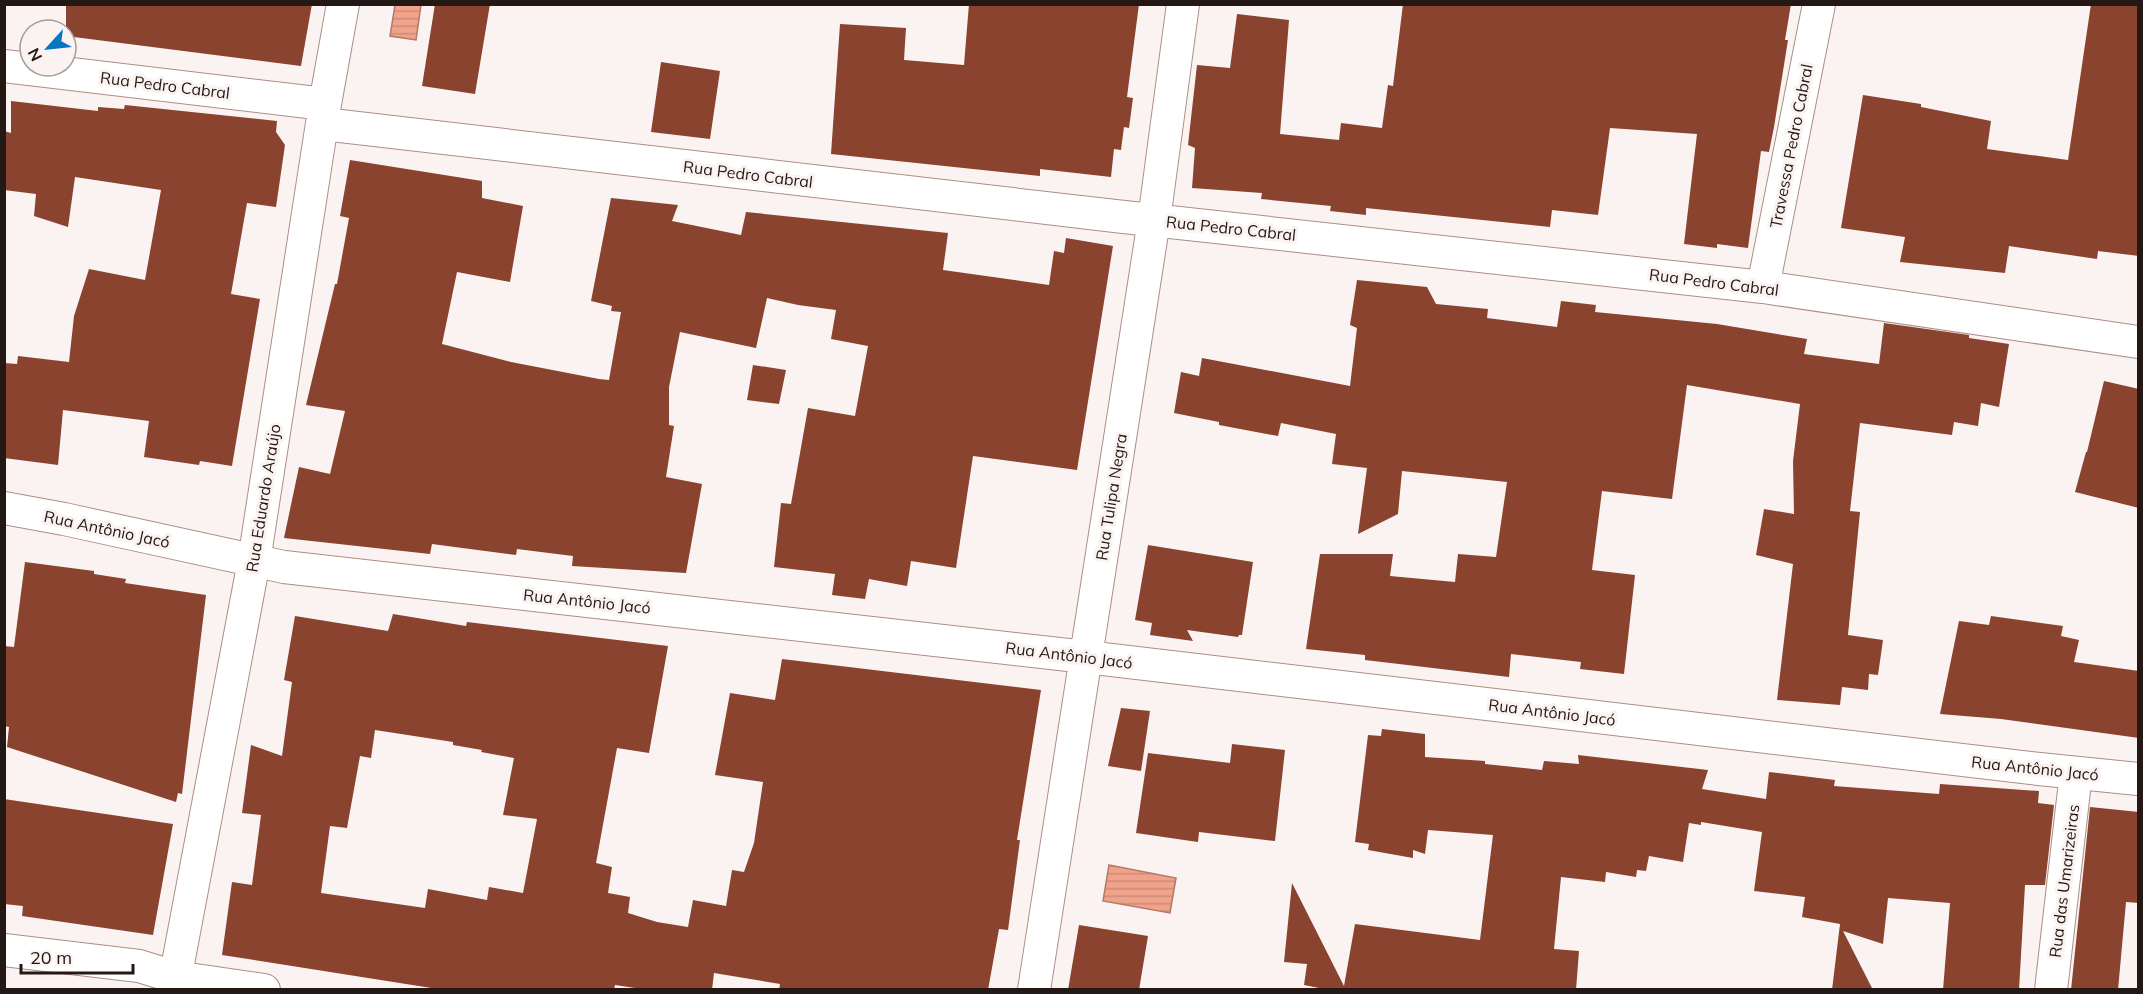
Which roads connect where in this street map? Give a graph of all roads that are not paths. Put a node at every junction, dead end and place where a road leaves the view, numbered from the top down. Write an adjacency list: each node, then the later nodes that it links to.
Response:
1 (343, 4): 5 (street, Rua Eduardo Araújo)
2 (1183, 4): 6 (street, Rua Tulipa Negra)
3 (1819, 4): 7 (street, Travessa Pedro Cabral)
4 (4, 66): 5 (street, Rua Pedro Cabral)
5 (324, 114): 6 (street, Rua Pedro Cabral); 10 (street, Rua Eduardo Araújo)
6 (1154, 220): 7 (street, Rua Pedro Cabral); 11 (street, Rua Tulipa Negra)
7 (1763, 287): 8 (street, Rua Pedro Cabral)
8 (2139, 342)
9 (4, 508): 10 (street, Rua Antônio Jacó)
10 (254, 561): 11 (street, Rua Antônio Jacó); 15 (street, Rua Eduardo Araújo)
11 (1086, 657): 12 (street, Rua Antônio Jacó); 17 (street, Rua Tulipa Negra)
12 (2076, 773): 13 (street, Rua Antônio Jacó); 18 (street, Rua das Umarizeiras)
13 (2139, 779)
14 (4, 950): 15 (street)
15 (174, 983): 16 (street)
16 (264, 990)
17 (1034, 990)
18 (2051, 990)

